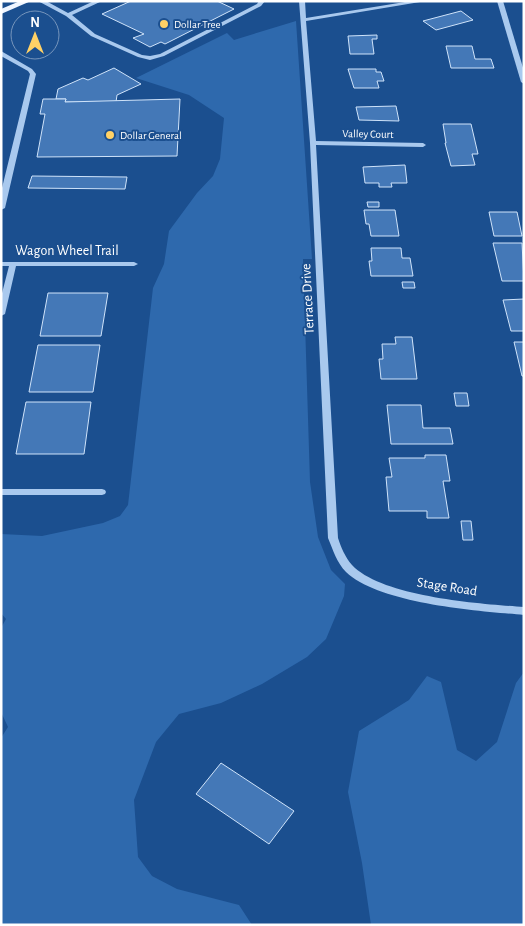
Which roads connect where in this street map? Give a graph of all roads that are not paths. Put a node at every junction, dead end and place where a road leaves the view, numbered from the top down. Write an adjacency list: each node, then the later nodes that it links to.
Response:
1 (27, 1): 8 (main road)
2 (41, 1): 9 (street)
3 (99, 1): 9 (street)
4 (302, 1): 10 (street, Terrace Drive)
5 (423, 1): 10 (street)
6 (500, 1): 14 (street)
7 (261, 2): 9 (street)
8 (1, 12)
9 (68, 14)
10 (302, 20): 15 (street, Terrace Drive)
11 (1, 54): 12 (street)
12 (9, 58): 13 (street); 18 (street)
13 (1, 61)
14 (524, 82)
15 (313, 143): 16 (street, Valley Court); 26 (street, Terrace Drive)
16 (423, 145)
17 (1, 166): 18 (street)
18 (11, 166): 19 (street)
19 (1, 208)
20 (1, 264): 21 (street, Wagon Wheel Trail)
21 (13, 264): 22 (street, Wagon Wheel Trail); 23 (street)
22 (134, 264)
23 (1, 314)
24 (1, 492): 25 (street)
25 (102, 492)
26 (368, 582): 27 (street, Stage Road)
27 (524, 611)

